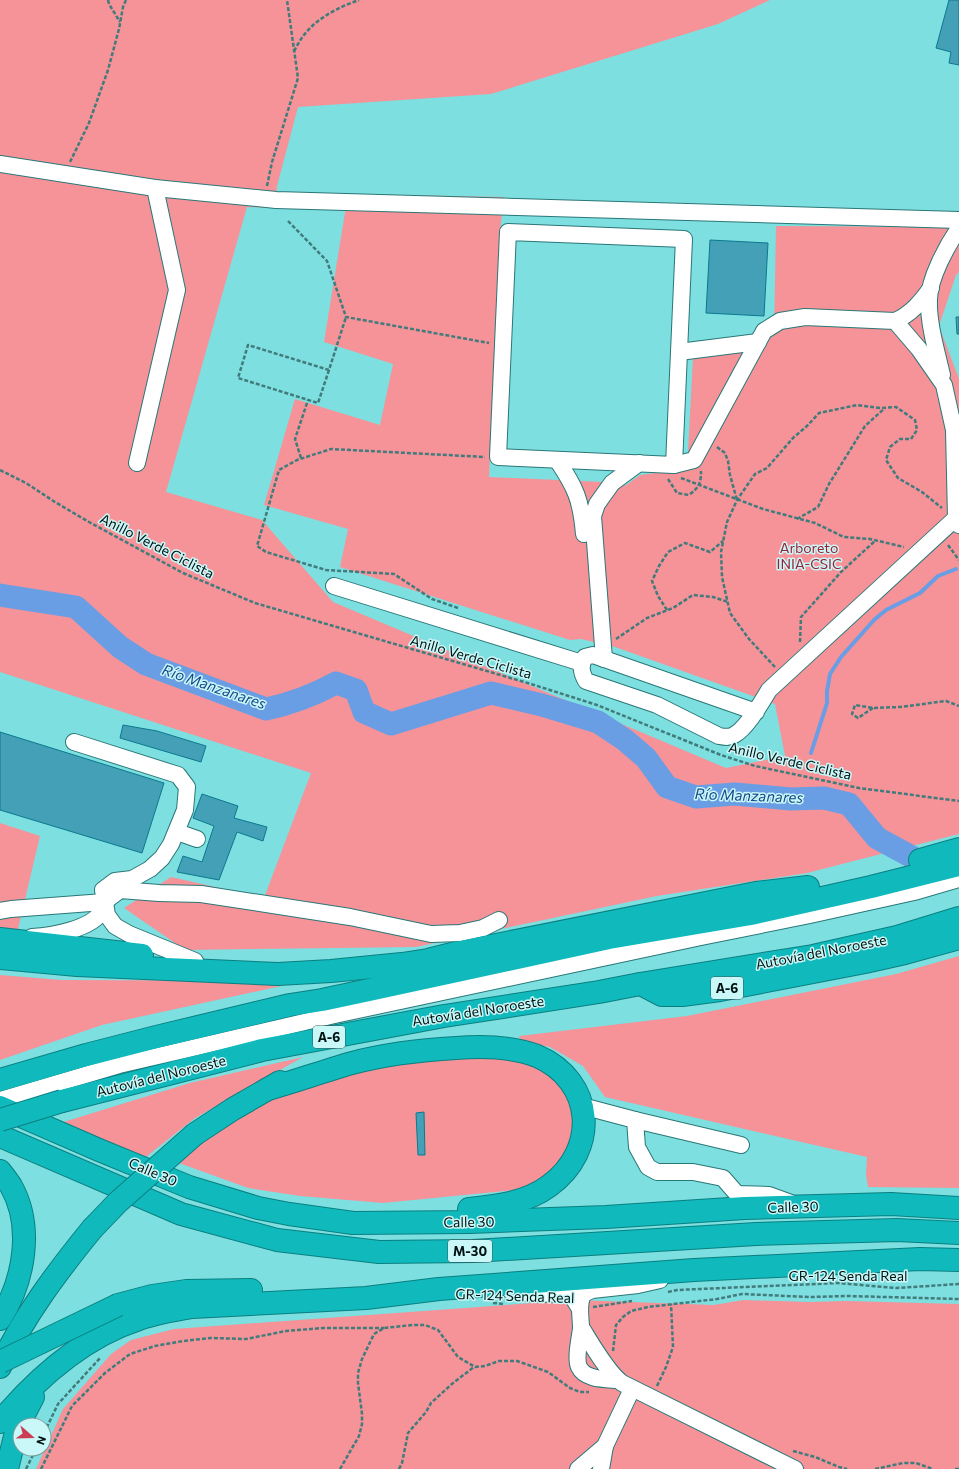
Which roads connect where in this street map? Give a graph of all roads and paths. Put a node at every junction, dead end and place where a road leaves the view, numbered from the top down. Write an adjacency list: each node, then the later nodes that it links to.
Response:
1 (108, 0): 5 (path)
2 (126, 0): 5 (path)
3 (287, 0): 6 (path)
4 (359, 0): 6 (path)
5 (120, 22): 8 (path)
6 (294, 52): 10 (path)
7 (0, 164): 8 (lane)
8 (64, 175): 9 (lane)
9 (155, 188): 10 (lane); 29 (lane)
10 (264, 199): 11 (lane)
11 (959, 220)
12 (288, 221): 15 (path)
13 (959, 228): 14 (lane)
14 (931, 288): 16 (lane); 21 (lane)
15 (346, 317): 18 (path); 20 (path)
16 (895, 321): 17 (lane); 21 (lane)
17 (758, 342): 19 (lane); 32 (lane)
18 (503, 345): 19 (lane); 25 (lane)
19 (679, 352): 32 (lane)
20 (329, 370): 22 (path); 22 (path)
21 (944, 385): 36 (lane)
22 (308, 400): 26 (path)
23 (886, 407): 34 (path); 35 (path); 36 (path)
24 (711, 449): 34 (path)
25 (498, 457): 26 (path); 27 (lane)
26 (301, 458): 44 (path)
27 (557, 460): 28 (lane); 46 (lane)
28 (639, 463): 32 (lane); 46 (lane)
29 (136, 464)
30 (0, 470): 53 (path, Anillo Verde Ciclista)
31 (701, 470): 33 (path)
32 (675, 473): 33 (path); 33 (path)
33 (699, 485): 34 (path)
34 (737, 500): 35 (path); 38 (path)
35 (798, 518): 39 (path)
36 (957, 521): 37 (lane)
37 (939, 534): 40 (lane); 41 (path)
38 (723, 540): 43 (path); 45 (path)
39 (876, 540): 40 (path); 47 (path)
40 (920, 551): 47 (lane)
41 (959, 560)
42 (334, 586): 46 (lane)
43 (728, 602): 45 (path); 48 (path)
44 (461, 609)
45 (667, 610): 46 (path)
46 (595, 656): 51 (lane); 51 (lane)
47 (795, 666): 51 (lane)
48 (777, 669)
49 (959, 706): 50 (path)
50 (873, 708): 50 (path)
51 (756, 712)
52 (74, 742): 54 (lane)
53 (959, 801)
54 (177, 832): 55 (lane); 60 (lane)
55 (197, 839)
56 (959, 849): 59 (highway)
57 (959, 865): 59 (highway)
58 (959, 879): 59 (lane)
59 (809, 901): 66 (highway); 73 (highway); 75 (lane)
60 (104, 902): 61 (lane); 63 (lane); 65 (lane); 68 (lane)
61 (0, 912)
62 (959, 918): 69 (highway, Autovía del Noroeste / A-6)
63 (499, 920)
64 (959, 938): 69 (highway, A-6)
65 (7, 939): 68 (highway)
66 (456, 953): 68 (highway); 70 (highway)
67 (0, 958): 70 (highway)
68 (195, 961)
69 (814, 964): 72 (highway, Autovía del Noroeste / A-6)
70 (77, 965): 71 (highway)
71 (0, 966)
72 (599, 992): 74 (highway); 78 (highway, Autovía del Noroeste / A-6, bridge)
73 (9, 1077)
74 (268, 1089): 76 (highway); 107 (highway, bridge)
75 (0, 1100)
76 (582, 1106): 79 (lane); 86 (highway)
77 (0, 1107): 86 (highway, Calle 30 / M-30)
78 (0, 1120)
79 (635, 1120): 81 (lane); 84 (lane)
80 (0, 1136): 87 (highway, Calle 30 / M-30)
81 (741, 1145)
82 (0, 1171): 101 (highway)
83 (0, 1188): 94 (highway)
84 (800, 1207): 85 (highway, Calle 30 / M-30); 86 (highway, Calle 30 / M-30)
85 (959, 1208)
86 (353, 1223)
87 (959, 1233)
88 (959, 1260): 89 (highway)
89 (694, 1270): 91 (highway); 100 (lane)
90 (959, 1284): 93 (path, GR-124 Senda Real)
91 (473, 1286): 92 (highway); 100 (lane)
92 (439, 1288): 105 (highway, bridge); 109 (highway)
93 (661, 1294)
94 (0, 1299)
95 (959, 1299): 99 (path)
96 (638, 1300): 100 (path, GR-124 Senda Real)
97 (489, 1303): 98 (path, GR-124 Senda Real)
98 (504, 1304)
99 (671, 1304): 106 (path); 110 (path)
100 (580, 1309): 102 (lane)
101 (0, 1319)
102 (581, 1327): 106 (lane); 111 (lane)
103 (384, 1328): 108 (path); 119 (path); 120 (path)
104 (104, 1353): 113 (path)
105 (0, 1362)
106 (605, 1364): 111 (lane); 112 (lane)
107 (0, 1367)
108 (474, 1367): 111 (path); 121 (path)
109 (52, 1369): 114 (highway); 117 (highway)
110 (651, 1384)
111 (593, 1385): 112 (lane)
112 (625, 1385): 115 (lane); 124 (lane)
113 (52, 1417)
114 (2, 1420)
115 (605, 1446): 122 (lane); 123 (lane)
116 (32, 1457): 118 (path)
117 (8, 1469)
118 (26, 1469)
119 (41, 1469)
120 (340, 1469)
121 (399, 1469)
122 (578, 1469)
123 (601, 1469)
124 (795, 1469)
125 (875, 1469): 126 (path)
126 (933, 1469)
127 (955, 1469): 128 (path)
128 (959, 1469)

